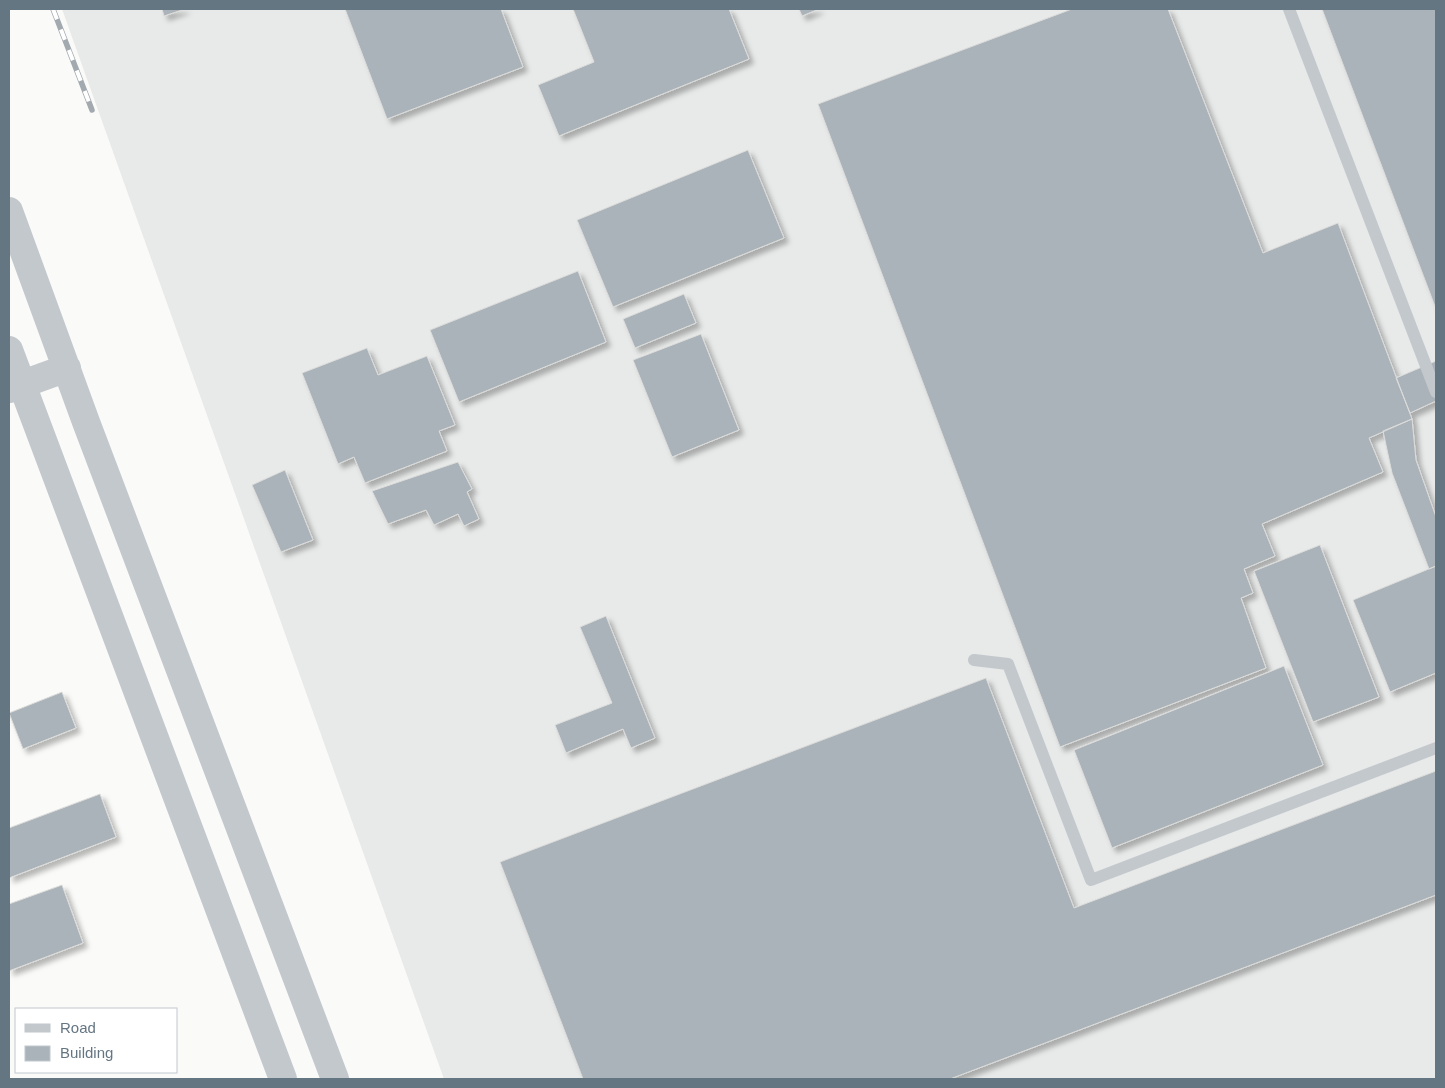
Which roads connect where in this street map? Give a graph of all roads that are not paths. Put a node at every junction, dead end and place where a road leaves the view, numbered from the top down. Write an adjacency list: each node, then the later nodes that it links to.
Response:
1 (1288, 9): 6 (lane)
2 (9, 211): 4 (street)
3 (9, 350): 5 (street)
4 (67, 368): 5 (street); 10 (street)
5 (15, 387): 9 (street)
6 (1436, 392)
7 (974, 660): 8 (lane)
8 (1436, 748)
9 (283, 1079)
10 (335, 1079)

